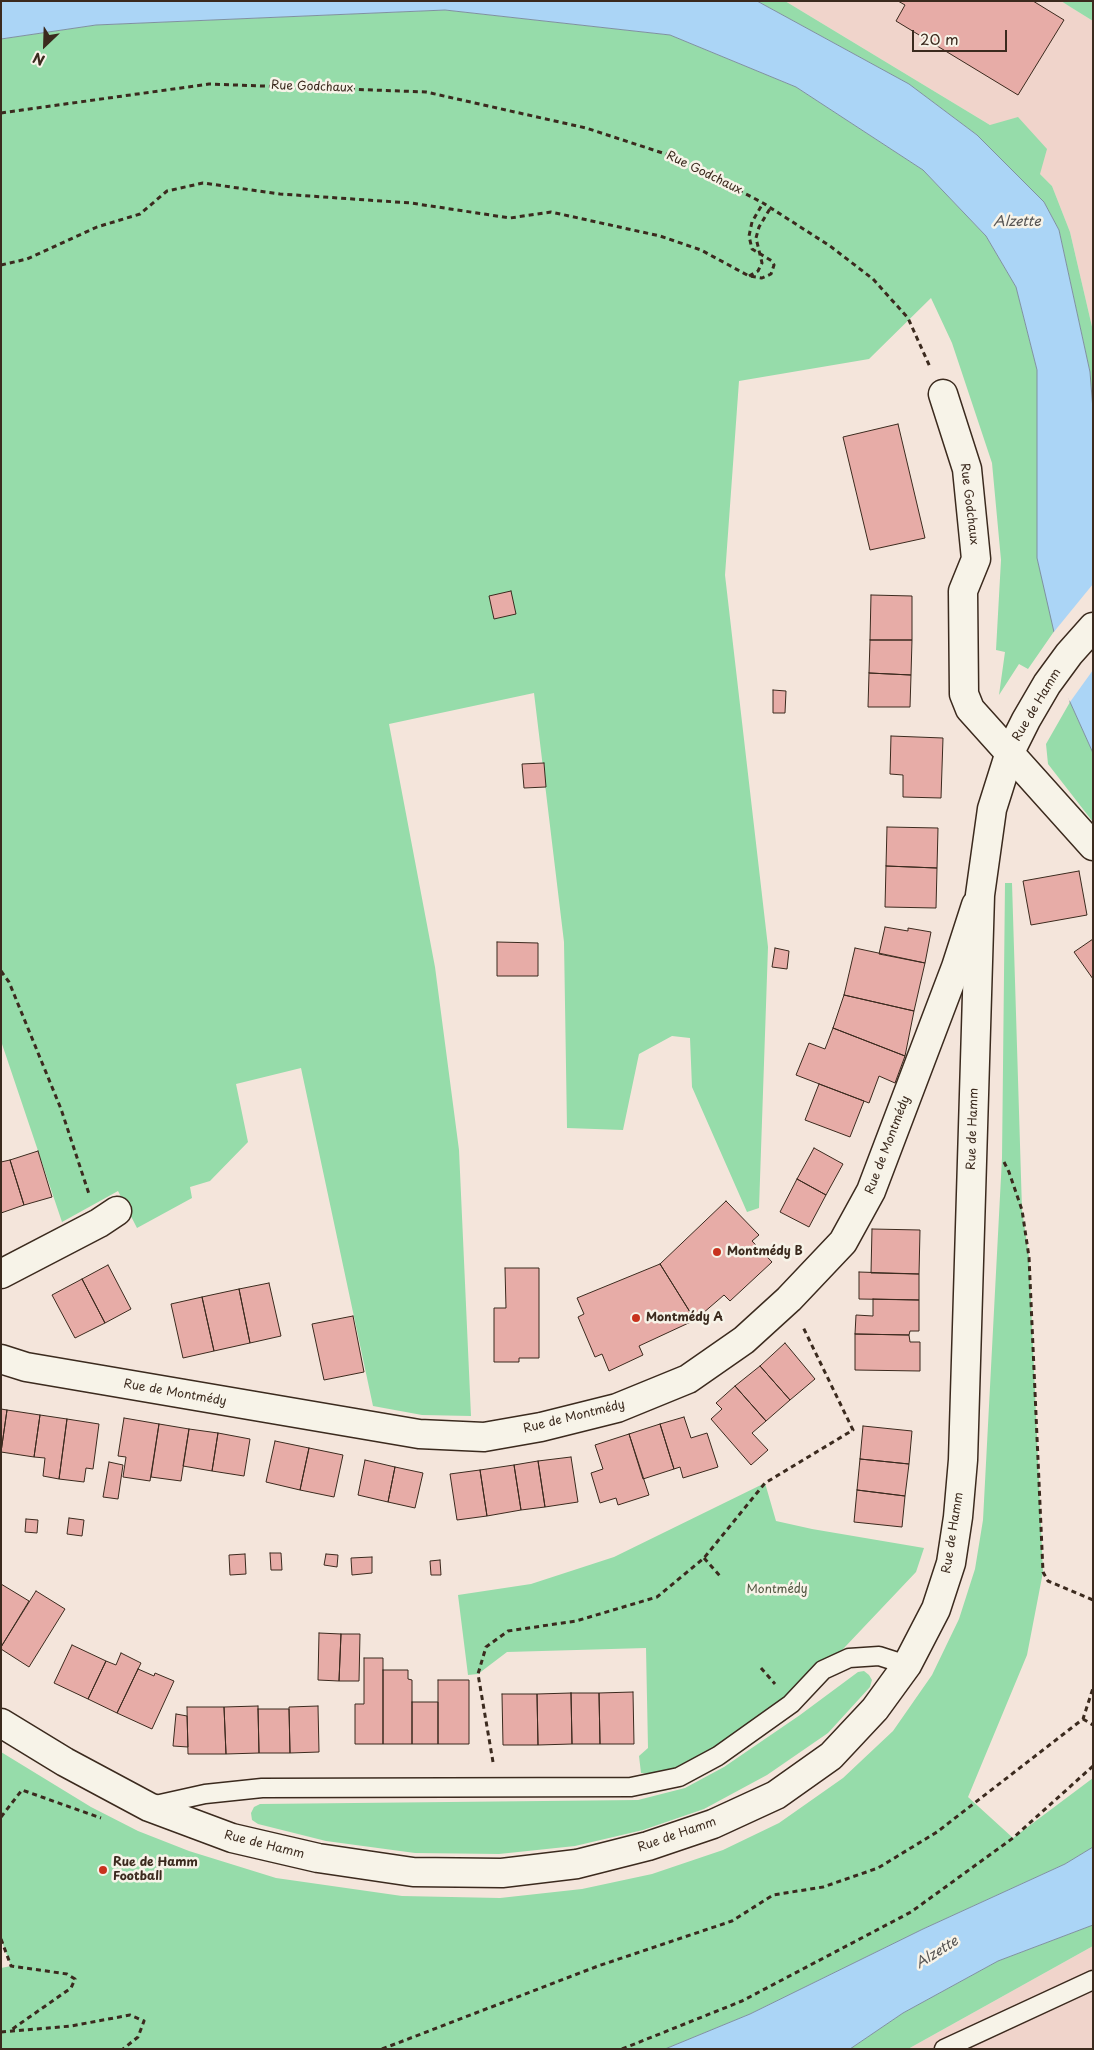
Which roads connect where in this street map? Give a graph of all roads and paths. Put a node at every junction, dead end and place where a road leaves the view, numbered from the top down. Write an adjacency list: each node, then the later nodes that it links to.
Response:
1 (1, 113): 2 (path, Rue Godchaux)
2 (763, 202): 3 (path, Rue Godchaux); 4 (path)
3 (770, 207): 4 (path); 7 (path, Rue Godchaux)
4 (762, 256): 6 (path); 6 (path)
5 (1, 265): 6 (path)
6 (749, 276)
7 (943, 394): 9 (main road, Rue Godchaux)
8 (1093, 627): 9 (main road, Rue de Hamm)
9 (1010, 752): 10 (main road, Rue Godchaux); 11 (main road, Rue de Hamm)
10 (1093, 846)
11 (980, 895): 13 (main road, Rue de Hamm); 16 (main road, Rue de Montmédy)
12 (1, 971): 14 (path)
13 (973, 1149): 20 (path); 21 (main road, Rue de Hamm)
14 (108, 1217): 15 (main road)
15 (1, 1274)
16 (789, 1299): 17 (main road, Rue de Montmédy); 18 (path)
17 (1, 1359)
18 (704, 1558): 19 (path); 27 (path)
19 (721, 1577)
20 (1093, 1600)
21 (907, 1665): 27 (lane); 28 (main road, Rue de Hamm)
22 (1093, 1688): 23 (path)
23 (1083, 1718): 25 (path); 36 (path)
24 (1, 1723): 28 (main road, Rue de Hamm)
25 (1093, 1724)
26 (1093, 1766): 37 (path)
27 (498, 1788): 28 (lane)
28 (150, 1807)
29 (1, 1817): 30 (path)
30 (102, 1818)
31 (1, 1939): 33 (path)
32 (1093, 1980): 38 (lane)
33 (11, 2031): 34 (path); 35 (path)
34 (1, 2032)
35 (124, 2049)
36 (382, 2049)
37 (622, 2049)
38 (944, 2049)

